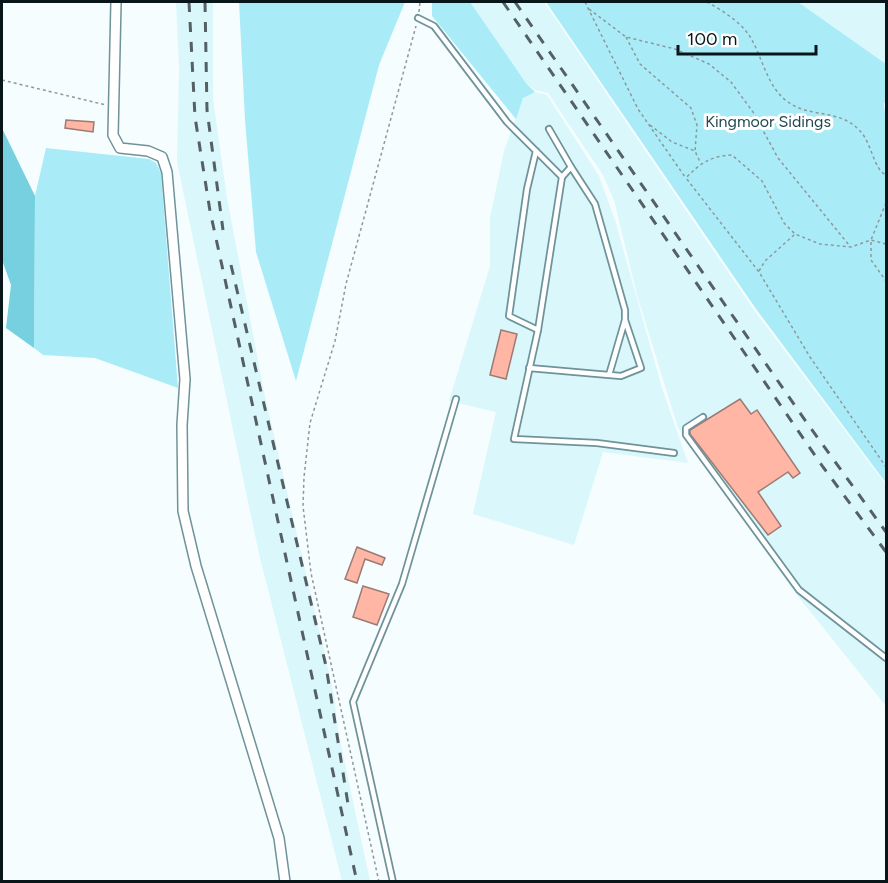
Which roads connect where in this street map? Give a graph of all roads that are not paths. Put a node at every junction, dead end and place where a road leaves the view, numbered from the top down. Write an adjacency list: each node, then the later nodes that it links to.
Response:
1 (116, 2): 15 (street)
2 (418, 18): 4 (lane)
3 (549, 129): 5 (lane)
4 (536, 151): 6 (lane); 8 (lane)
5 (571, 166): 6 (lane); 7 (lane)
6 (562, 177): 8 (lane)
7 (625, 320): 10 (lane); 10 (lane)
8 (538, 330): 9 (lane)
9 (529, 368): 10 (lane); 13 (lane)
10 (609, 375)
11 (456, 399): 16 (lane)
12 (703, 417): 14 (lane)
13 (674, 453)
14 (886, 658)
15 (285, 882)
16 (393, 882)

